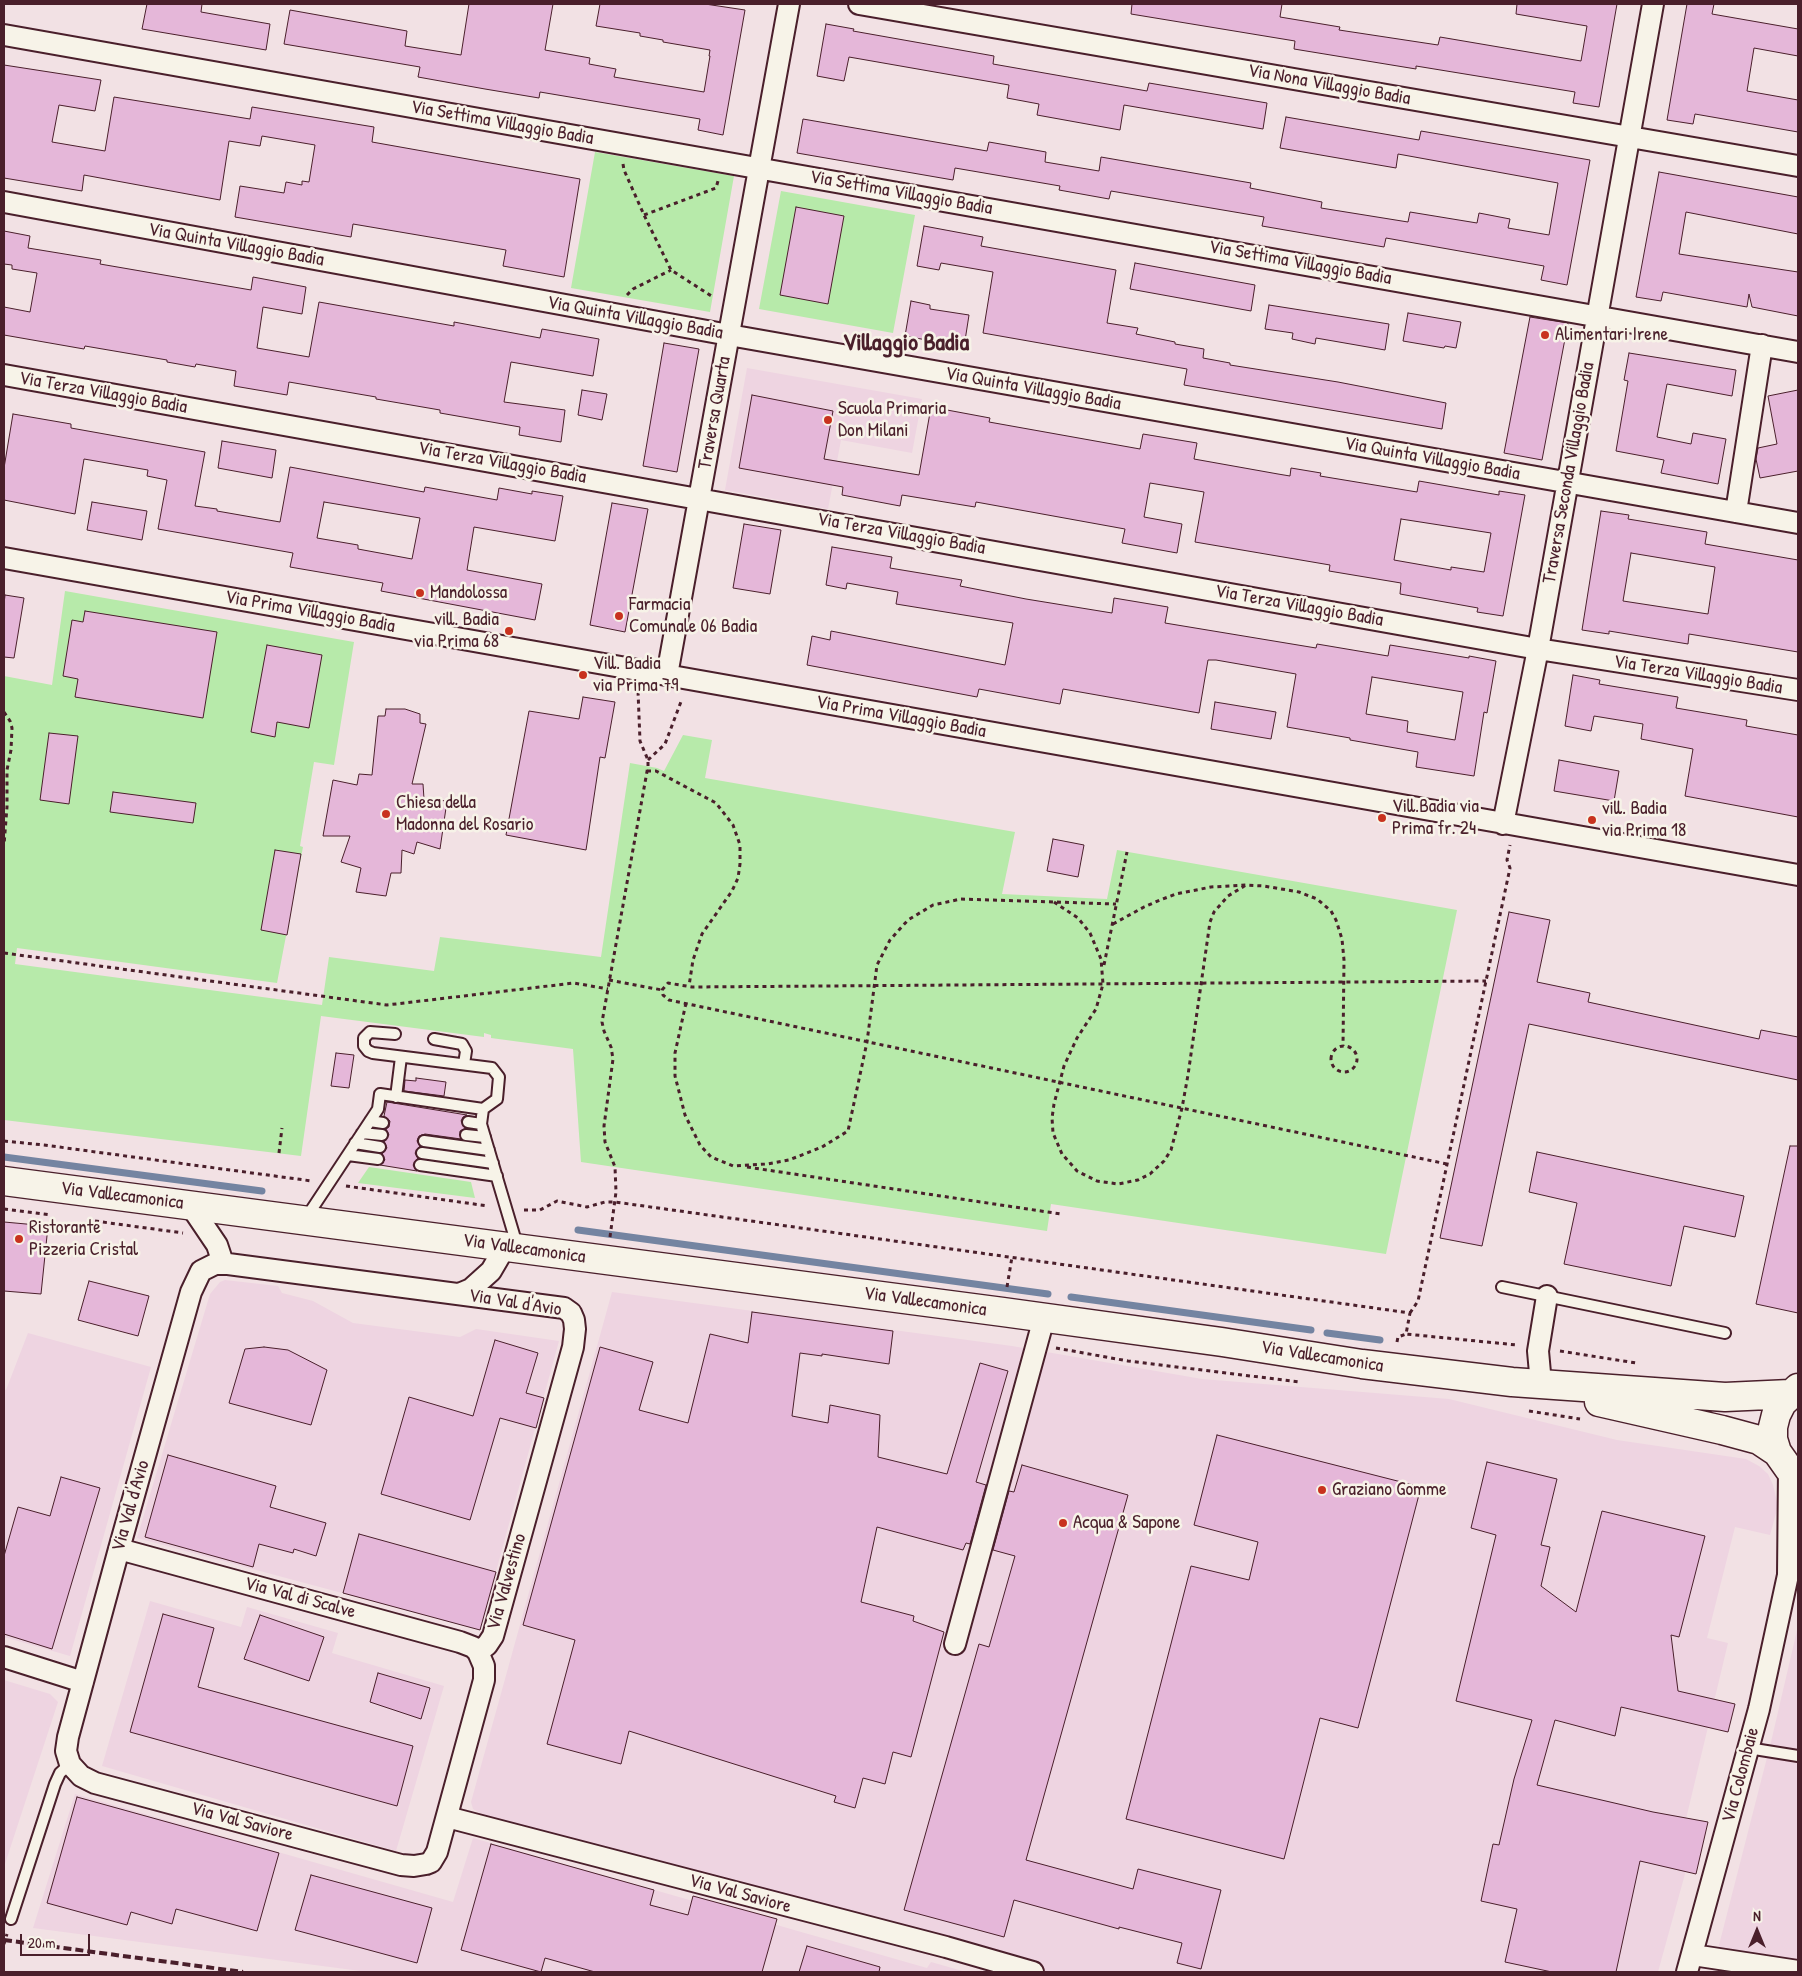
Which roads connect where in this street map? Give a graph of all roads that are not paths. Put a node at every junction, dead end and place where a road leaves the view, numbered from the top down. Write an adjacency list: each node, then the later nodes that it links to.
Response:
1 (789, 4): 7 (street, Traversa Quarta)
2 (859, 4): 5 (street, Via Nona Villaggio Badia)
3 (1653, 4): 5 (street, Traversa Seconda Villaggio Badia)
4 (4, 35): 7 (street, Via Settima Villaggio Badia)
5 (1629, 137): 6 (street, Via Nona Villaggio Badia); 9 (street, Traversa Seconda Villaggio Badia)
6 (1798, 166)
7 (760, 168): 9 (street, Via Settima Villaggio Badia); 10 (street, Traversa Quarta)
8 (4, 202): 10 (street, Via Quinta Villaggio Badia)
9 (1597, 316): 11 (street, Via Settima Villaggio Badia); 14 (street, Traversa Seconda Villaggio Badia)
10 (729, 335): 14 (street, Via Quinta Villaggio Badia); 15 (street, Traversa Quarta)
11 (1762, 345): 12 (street, Via Settima Villaggio Badia); 16 (street)
12 (1798, 352)
13 (4, 375): 15 (street, Via Terza Villaggio Badia)
14 (1567, 482): 16 (street, Via Quinta Villaggio Badia); 19 (street, Traversa Seconda Villaggio Badia)
15 (699, 498): 19 (street, Via Terza Villaggio Badia); 20 (street, Traversa Quarta)
16 (1736, 512): 17 (street, Via Quinta Villaggio Badia)
17 (1798, 522)
18 (4, 558): 20 (street, Via Prima Villaggio Badia)
19 (1538, 649): 21 (street, Via Terza Villaggio Badia); 22 (street, Traversa Seconda Villaggio Badia)
20 (667, 675): 22 (street, Via Prima Villaggio Badia)
21 (1798, 690)
22 (1503, 824): 23 (street, Via Prima Villaggio Badia)
23 (1798, 875)
24 (395, 1034): 26 (lane)
25 (434, 1039): 27 (lane)
26 (401, 1057): 27 (lane); 28 (lane)
27 (464, 1064): 29 (lane)
28 (396, 1097): 29 (lane); 30 (lane)
29 (483, 1110): 33 (lane)
30 (370, 1121): 32 (lane); 34 (lane)
31 (468, 1122): 33 (lane)
32 (383, 1123)
33 (480, 1124): 37 (lane)
34 (362, 1133): 35 (lane); 39 (lane)
35 (382, 1135)
36 (466, 1135): 37 (lane)
37 (485, 1137): 41 (lane)
38 (424, 1141): 41 (lane)
39 (355, 1144): 40 (lane); 43 (lane)
40 (380, 1147)
41 (489, 1150): 45 (lane)
42 (422, 1153): 45 (lane)
43 (348, 1155): 44 (lane); 50 (lane)
44 (378, 1159)
45 (493, 1163): 47 (lane)
46 (420, 1165): 47 (lane)
47 (496, 1176): 51 (lane)
48 (4, 1181): 49 (main road, Via Vallecamonica)
49 (190, 1205): 50 (main road, Via Vallecamonica); 52 (street)
50 (305, 1220): 51 (main road, Via Vallecamonica)
51 (512, 1248): 54 (street, Via Val d'Avio); 57 (main road, Via Vallecamonica)
52 (221, 1263): 54 (street, Via Val d'Avio); 63 (street, Via Val d'Avio)
53 (1502, 1287): 55 (lane)
54 (459, 1294): 56 (street, Via Val d'Avio)
55 (1547, 1296): 58 (lane); 60 (street)
56 (571, 1313): 67 (street, Via Valvestino)
57 (1044, 1318): 59 (main road, Via Vallecamonica); 66 (street)
58 (1725, 1333)
59 (1512, 1382): 60 (main road, Via Vallecamonica); 62 (main road, Via Vallecamonica)
60 (1541, 1384): 61 (main road, Via Vallecamonica)
61 (1794, 1391): 62 (main road)
62 (1788, 1465): 65 (street, Via Colombaie)
63 (119, 1549): 67 (street, Via Val di Scalve); 69 (street, Via Val d'Avio)
64 (1798, 1556): 65 (street, Via Colombaie)
65 (1788, 1575): 70 (street, Via Colombaie)
66 (955, 1644)
67 (478, 1652): 73 (street, Via Valvestino)
68 (4, 1658): 69 (street)
69 (83, 1682): 72 (street, Via Val d'Avio)
70 (1748, 1748): 71 (lane); 76 (street, Via Colombaie)
71 (1798, 1756)
72 (70, 1764): 74 (street, Via Val Saviore); 75 (lane)
73 (447, 1817): 74 (street, Via Valvestino); 78 (street, Via Val Saviore)
74 (420, 1866)
75 (11, 1919)
76 (1690, 1964): 77 (street)
77 (1798, 1971)
78 (1033, 1972)

